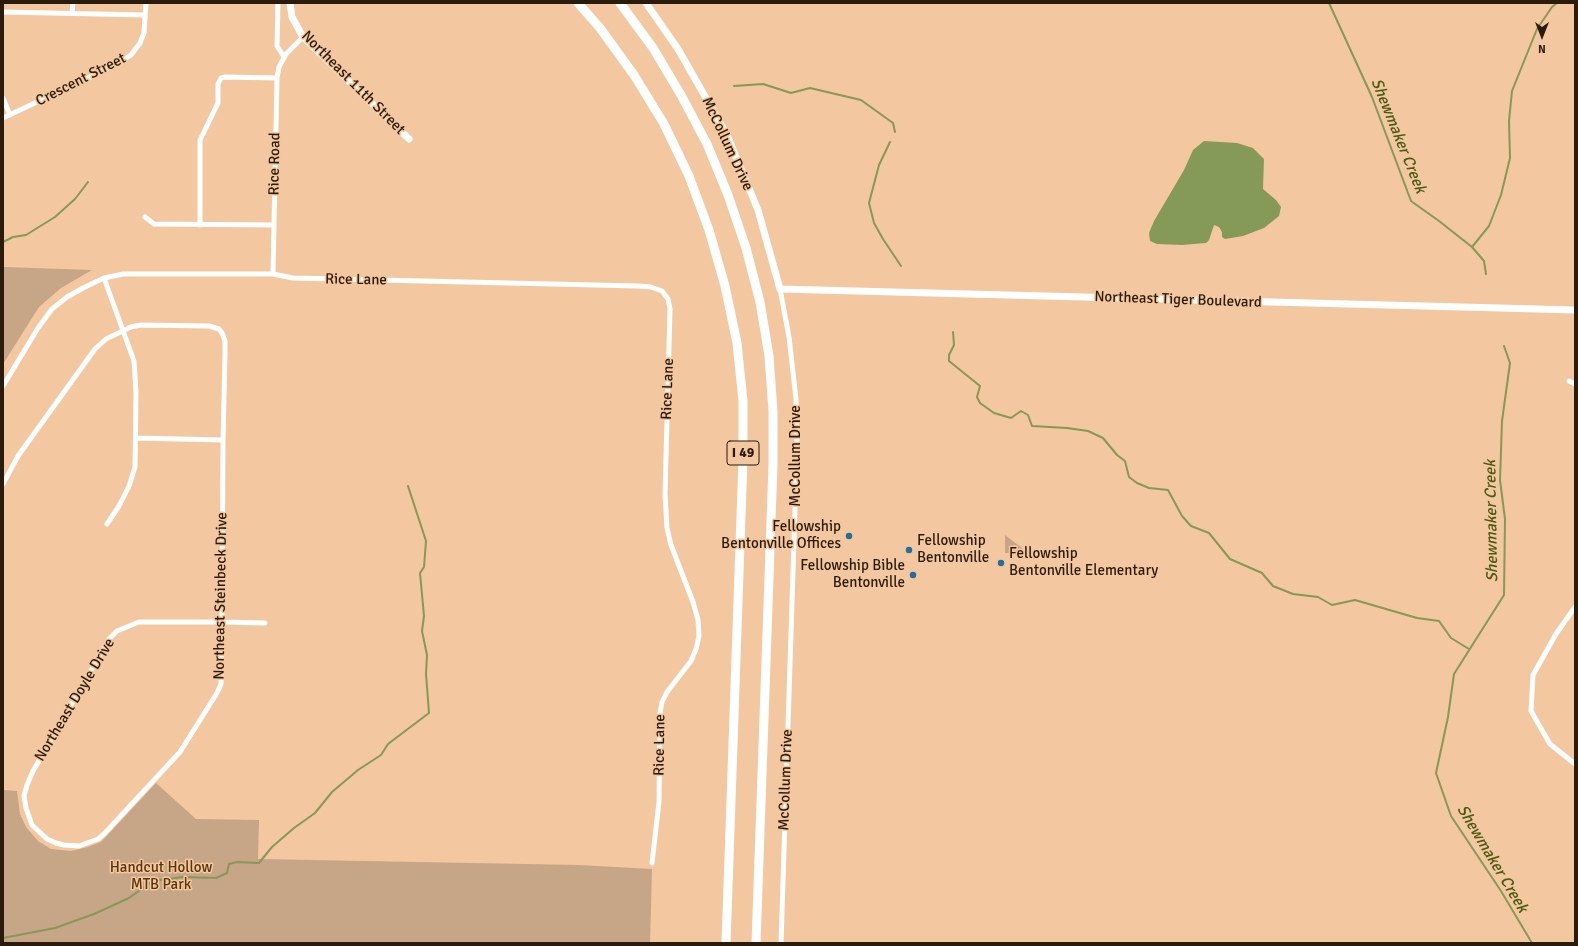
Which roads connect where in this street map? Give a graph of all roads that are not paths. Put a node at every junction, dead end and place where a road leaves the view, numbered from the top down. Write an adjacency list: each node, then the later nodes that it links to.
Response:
1 (73, 3): 9 (street)
2 (146, 3): 10 (street, Crescent Street)
3 (278, 3): 12 (street)
4 (290, 3): 11 (street, Northeast 11th Street)
5 (578, 3): 39 (highway, I 49)
6 (620, 3): 40 (highway, I 49)
7 (646, 3): 23 (street, McCollum Drive)
8 (3, 12): 9 (street)
9 (72, 13): 10 (street)
10 (146, 15): 15 (street, Crescent Street)
11 (303, 37): 12 (street, Rice Road); 17 (street, Northeast 11th Street)
12 (284, 56): 13 (street, Rice Road)
13 (277, 78): 19 (street); 20 (street, Rice Road)
14 (3, 98): 15 (street)
15 (10, 115): 16 (street, Crescent Street)
16 (3, 118)
17 (409, 139)
18 (145, 217): 19 (street)
19 (200, 225): 20 (street)
20 (274, 225): 21 (street, Rice Road)
21 (273, 274): 22 (street, Rice Lane); 38 (street, Rice Lane)
22 (104, 278): 25 (street); 28 (street, Rice Lane)
23 (780, 289): 24 (street, Northeast Tiger Boulevard); 41 (street, McCollum Drive)
24 (1575, 310)
25 (122, 331): 29 (street); 30 (street, Northeast Steinbeck Drive); 31 (street)
26 (1569, 381): 27 (street)
27 (1575, 384)
28 (3, 386)
29 (136, 438): 30 (street); 32 (street)
30 (223, 440): 34 (street, Northeast Steinbeck Drive)
31 (3, 484)
32 (107, 524)
33 (1575, 607): 36 (street)
34 (222, 622): 35 (street, Northeast Doyle Drive); 37 (street, Northeast Steinbeck Drive); 37 (street, Northeast Doyle Drive)
35 (265, 623)
36 (1575, 764)
37 (47, 839)
38 (652, 863)
39 (726, 943)
40 (756, 943)
41 (781, 943)

